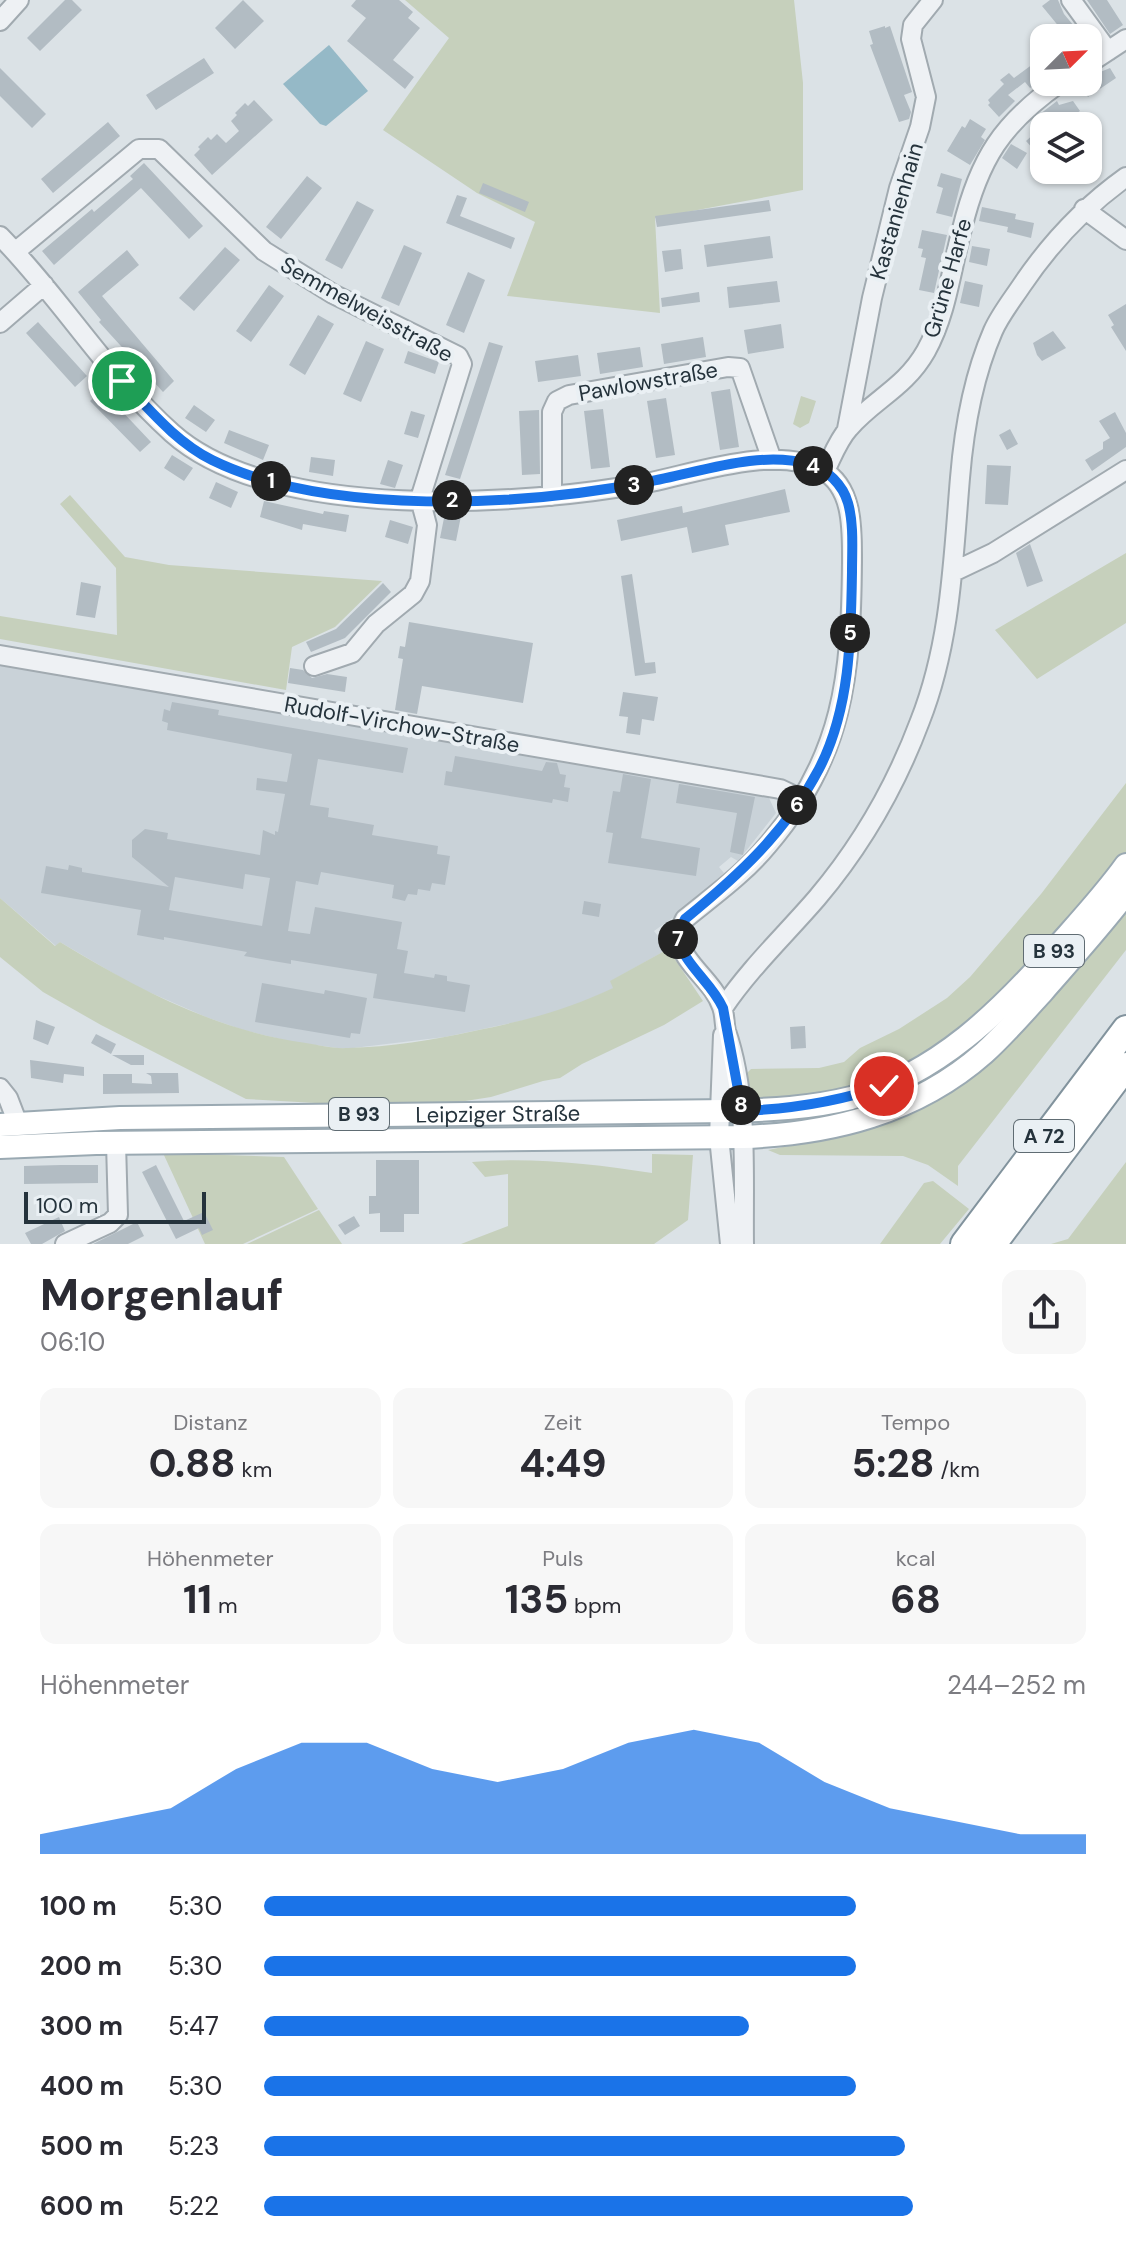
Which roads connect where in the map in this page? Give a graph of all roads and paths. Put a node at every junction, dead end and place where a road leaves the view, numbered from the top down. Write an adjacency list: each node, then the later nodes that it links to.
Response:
1 (19, 0): 4 (street)
2 (933, 0): 16 (street, Kastanienhain)
3 (1071, 0): 6 (street)
4 (0, 21)
5 (1126, 39): 6 (street)
6 (1108, 51): 7 (street)
7 (1102, 55)
8 (1040, 96): 16 (street, Grüne Harfe)
9 (1126, 177): 10 (street)
10 (1084, 209): 12 (street); 22 (street)
11 (0, 236): 13 (street)
12 (1126, 240)
13 (15, 252): 14 (street); 21 (street, Semmelweisstraße)
14 (44, 285): 15 (street); 21 (street)
15 (0, 323)
16 (847, 429): 19 (street, Grüne Harfe)
17 (772, 460): 19 (street); 20 (street); 20 (street, Pawlowstraße)
18 (1126, 470): 22 (street)
19 (825, 471): 25 (street)
20 (552, 496): 21 (street)
21 (420, 499): 24 (street)
22 (953, 572): 28 (street)
23 (0, 655): 25 (street, Rudolf-Virchow-Straße)
24 (314, 666)
25 (801, 799): 28 (street)
26 (1126, 865): 34 (main road, Leipziger Straße / B 93)
27 (1126, 893): 37 (main road, Leipziger Straße / B 93)
28 (723, 1008): 30 (street)
29 (1126, 1029): 43 (highway, A 72)
30 (726, 1030): 33 (street); 34 (street)
31 (1126, 1066): 44 (highway, A 72)
32 (0, 1088): 35 (street)
33 (719, 1111): 34 (main road, Leipziger Straße / B 93); 35 (main road, Leipziger Straße / B 93); 36 (street)
34 (742, 1111): 37 (street)
35 (9, 1125)
36 (719, 1137): 37 (main road, Leipziger Straße / B 93); 38 (main road, Leipziger Straße / B 93); 41 (street)
37 (742, 1137): 42 (street)
38 (116, 1143): 39 (main road, Leipziger Straße / B 93); 40 (street)
39 (0, 1147)
40 (65, 1244)
41 (730, 1244)
42 (744, 1244)
43 (964, 1244)
44 (993, 1244)

